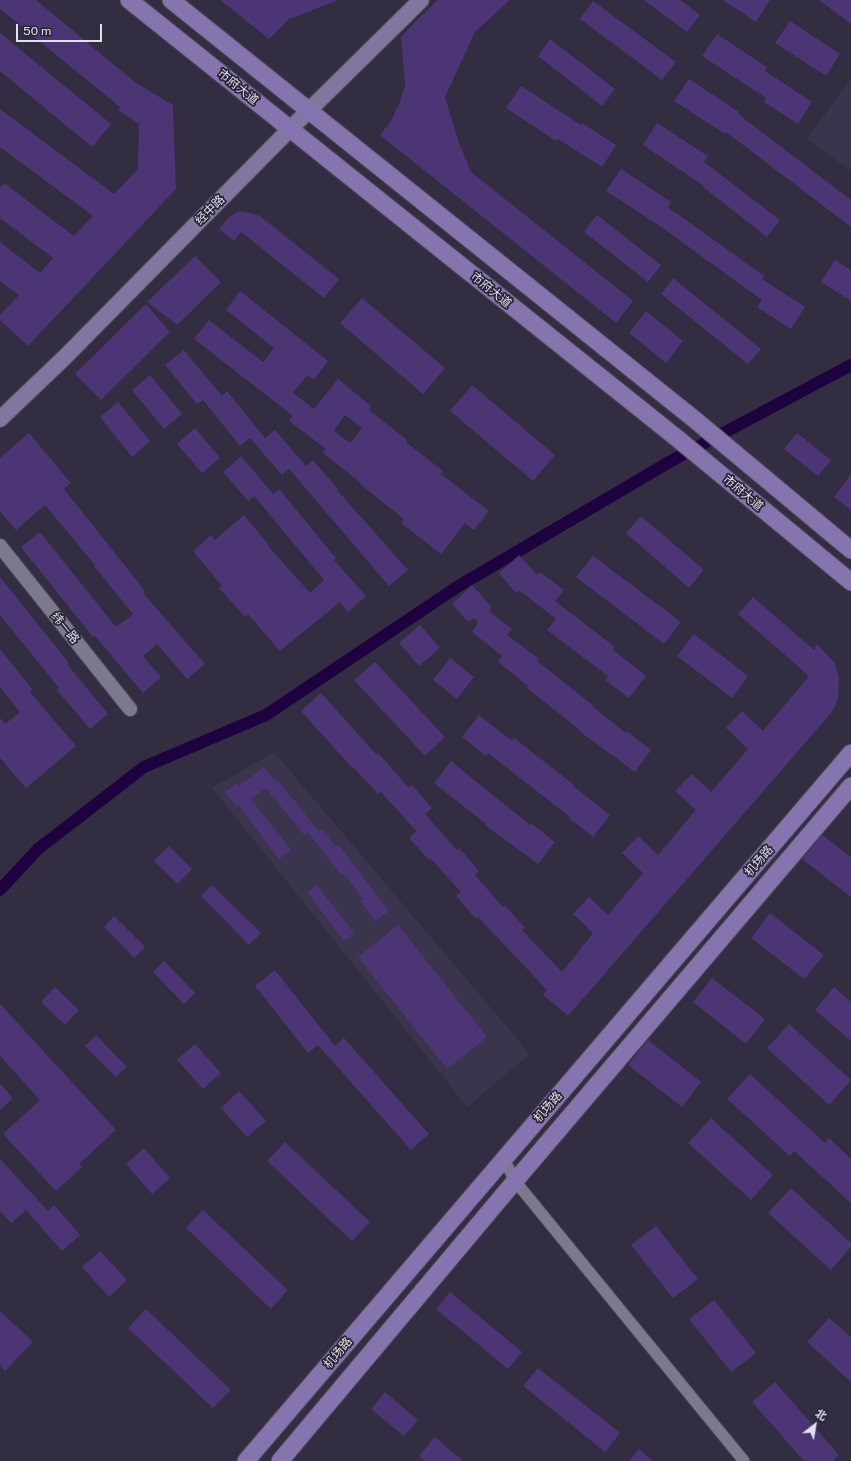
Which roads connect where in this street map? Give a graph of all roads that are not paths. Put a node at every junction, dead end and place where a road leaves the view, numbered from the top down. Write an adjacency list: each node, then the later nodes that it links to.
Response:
1 (129, 0): 5 (main road, 市府大道)
2 (171, 0): 4 (main road, 市府大道)
3 (421, 0): 4 (main road, 经中路)
4 (309, 111): 5 (main road, 经中路); 8 (main road, 市府大道)
5 (290, 129): 6 (main road, 经中路); 9 (main road, 市府大道)
6 (0, 419)
7 (0, 546): 10 (street, 纬一路)
8 (851, 550)
9 (851, 582)
10 (130, 709)
11 (851, 753): 13 (main road, 机场路)
12 (851, 786): 14 (main road, 机场路)
13 (504, 1159): 14 (street); 15 (main road, 机场路)
14 (515, 1181): 16 (main road, 机场路); 17 (street)
15 (246, 1461)
16 (280, 1461)
17 (744, 1461)

